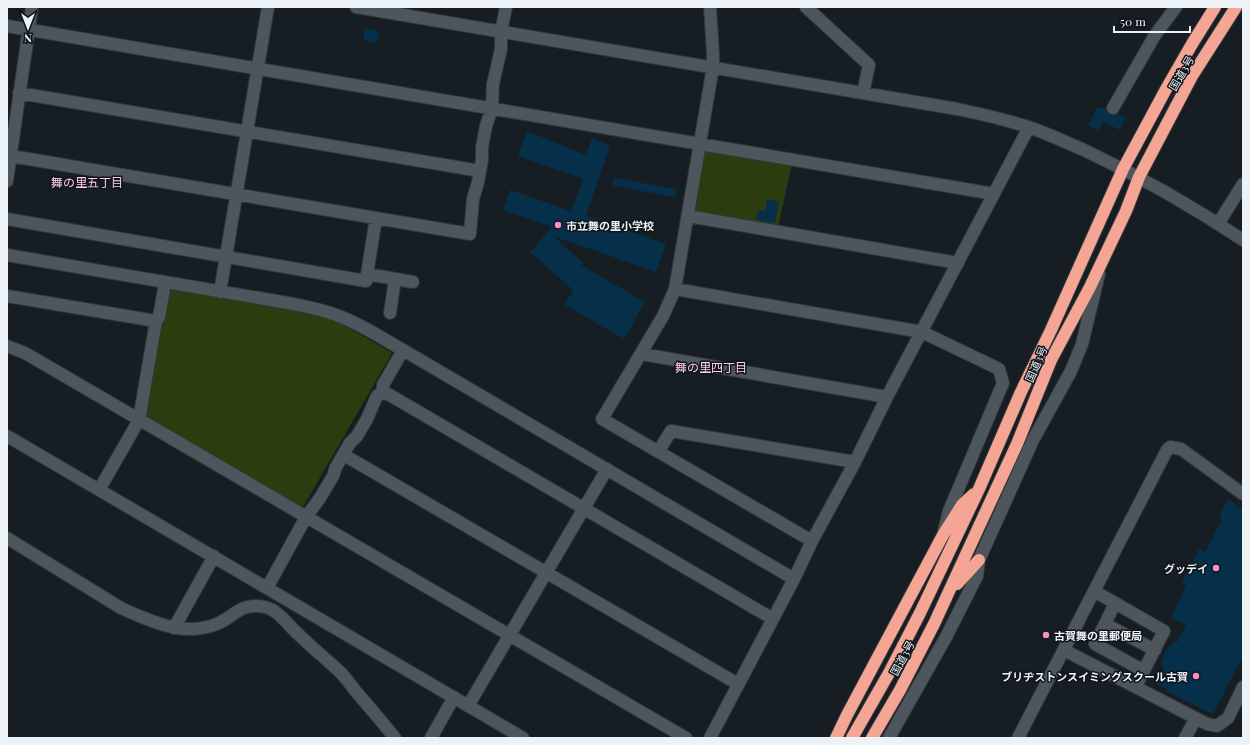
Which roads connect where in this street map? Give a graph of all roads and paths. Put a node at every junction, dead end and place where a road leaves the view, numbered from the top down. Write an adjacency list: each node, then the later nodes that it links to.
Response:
1 (32, 7): 11 (street)
2 (268, 7): 14 (street)
3 (356, 7): 12 (street)
4 (506, 7): 12 (street)
5 (710, 7): 13 (street)
6 (806, 7): 16 (street)
7 (1176, 7): 18 (street)
8 (1215, 7): 23 (highway, 国道3号)
9 (1236, 7): 25 (highway, 国道3号)
10 (7, 26): 11 (street)
11 (28, 30): 14 (street); 15 (street)
12 (501, 32): 13 (street); 17 (street)
13 (713, 67): 16 (street); 21 (street)
14 (257, 69): 17 (street); 20 (street)
15 (19, 93): 20 (street); 22 (street)
16 (863, 93): 19 (street)
17 (492, 108): 21 (street); 24 (street)
18 (1112, 108)
19 (1029, 127): 23 (street); 29 (street)
20 (248, 131): 24 (street); 28 (street)
21 (700, 144): 29 (street); 30 (street)
22 (11, 156): 26 (street); 28 (street)
23 (1123, 169): 25 (street); 60 (highway, 国道3号)
24 (480, 171): 31 (street)
25 (1139, 177): 33 (street); 37 (highway, 国道3号)
26 (7, 181)
27 (1243, 184): 33 (street)
28 (236, 194): 31 (street); 36 (street)
29 (994, 194): 38 (street)
30 (688, 216): 38 (street); 43 (street)
31 (376, 218): 39 (street)
32 (7, 219): 36 (street)
33 (1218, 224): 34 (street)
34 (1243, 240)
35 (7, 256): 42 (street)
36 (226, 257): 39 (street); 44 (street)
37 (1102, 261): 69 (street); 74 (highway, 国道3号)
38 (958, 263): 48 (street)
39 (367, 274): 40 (street)
40 (395, 279): 41 (street); 46 (street)
41 (413, 282)
42 (165, 283): 44 (street); 47 (street)
43 (675, 289): 48 (street); 51 (street)
44 (220, 292): 50 (street)
45 (7, 296): 47 (street)
46 (390, 313)
47 (156, 321): 54 (street)
48 (922, 332): 53 (street); 65 (street)
49 (7, 346): 54 (street)
50 (403, 350): 52 (street); 59 (street)
51 (642, 354): 53 (street); 56 (street)
52 (382, 394): 57 (street); 63 (street)
53 (887, 397): 58 (street)
54 (139, 420): 61 (street); 64 (street)
55 (7, 436): 61 (street)
56 (658, 452): 58 (street); 67 (street)
57 (344, 455): 64 (street); 70 (street)
58 (855, 462): 67 (street)
59 (607, 469): 63 (street); 71 (street)
60 (979, 489): 65 (highway); 95 (highway, 国道3号)
61 (99, 490): 68 (street)
62 (1243, 494): 73 (street)
63 (584, 508): 70 (street); 76 (street)
64 (306, 517): 72 (street); 79 (street)
65 (943, 535): 94 (highway)
66 (7, 538): 78 (street)
67 (812, 541): 71 (street)
68 (214, 556): 72 (street); 78 (street)
69 (979, 560): 74 (highway); 97 (street)
70 (546, 572): 79 (street); 83 (street)
71 (794, 579): 76 (street)
72 (267, 588): 86 (street)
73 (1094, 591): 75 (street); 80 (street)
74 (949, 592): 96 (highway, 国道3号)
75 (1115, 602): 77 (street); 81 (street)
76 (773, 619): 83 (street)
77 (1105, 624): 81 (street); 82 (street)
78 (174, 628): 90 (street)
79 (509, 635): 87 (street); 92 (street)
80 (1064, 650): 84 (street); 98 (street)
81 (1155, 650): 82 (street)
82 (1144, 671): 84 (street)
83 (738, 684): 93 (street)
84 (1136, 686): 88 (street)
85 (1243, 687): 88 (street)
86 (454, 697): 87 (street); 91 (street)
87 (468, 706): 89 (street)
88 (1196, 718): 99 (street)
89 (518, 737)
90 (395, 738)
91 (431, 738)
92 (686, 738)
93 (710, 738)
94 (836, 738)
95 (852, 738)
96 (872, 738)
97 (889, 738)
98 (1018, 738)
99 (1185, 738)

